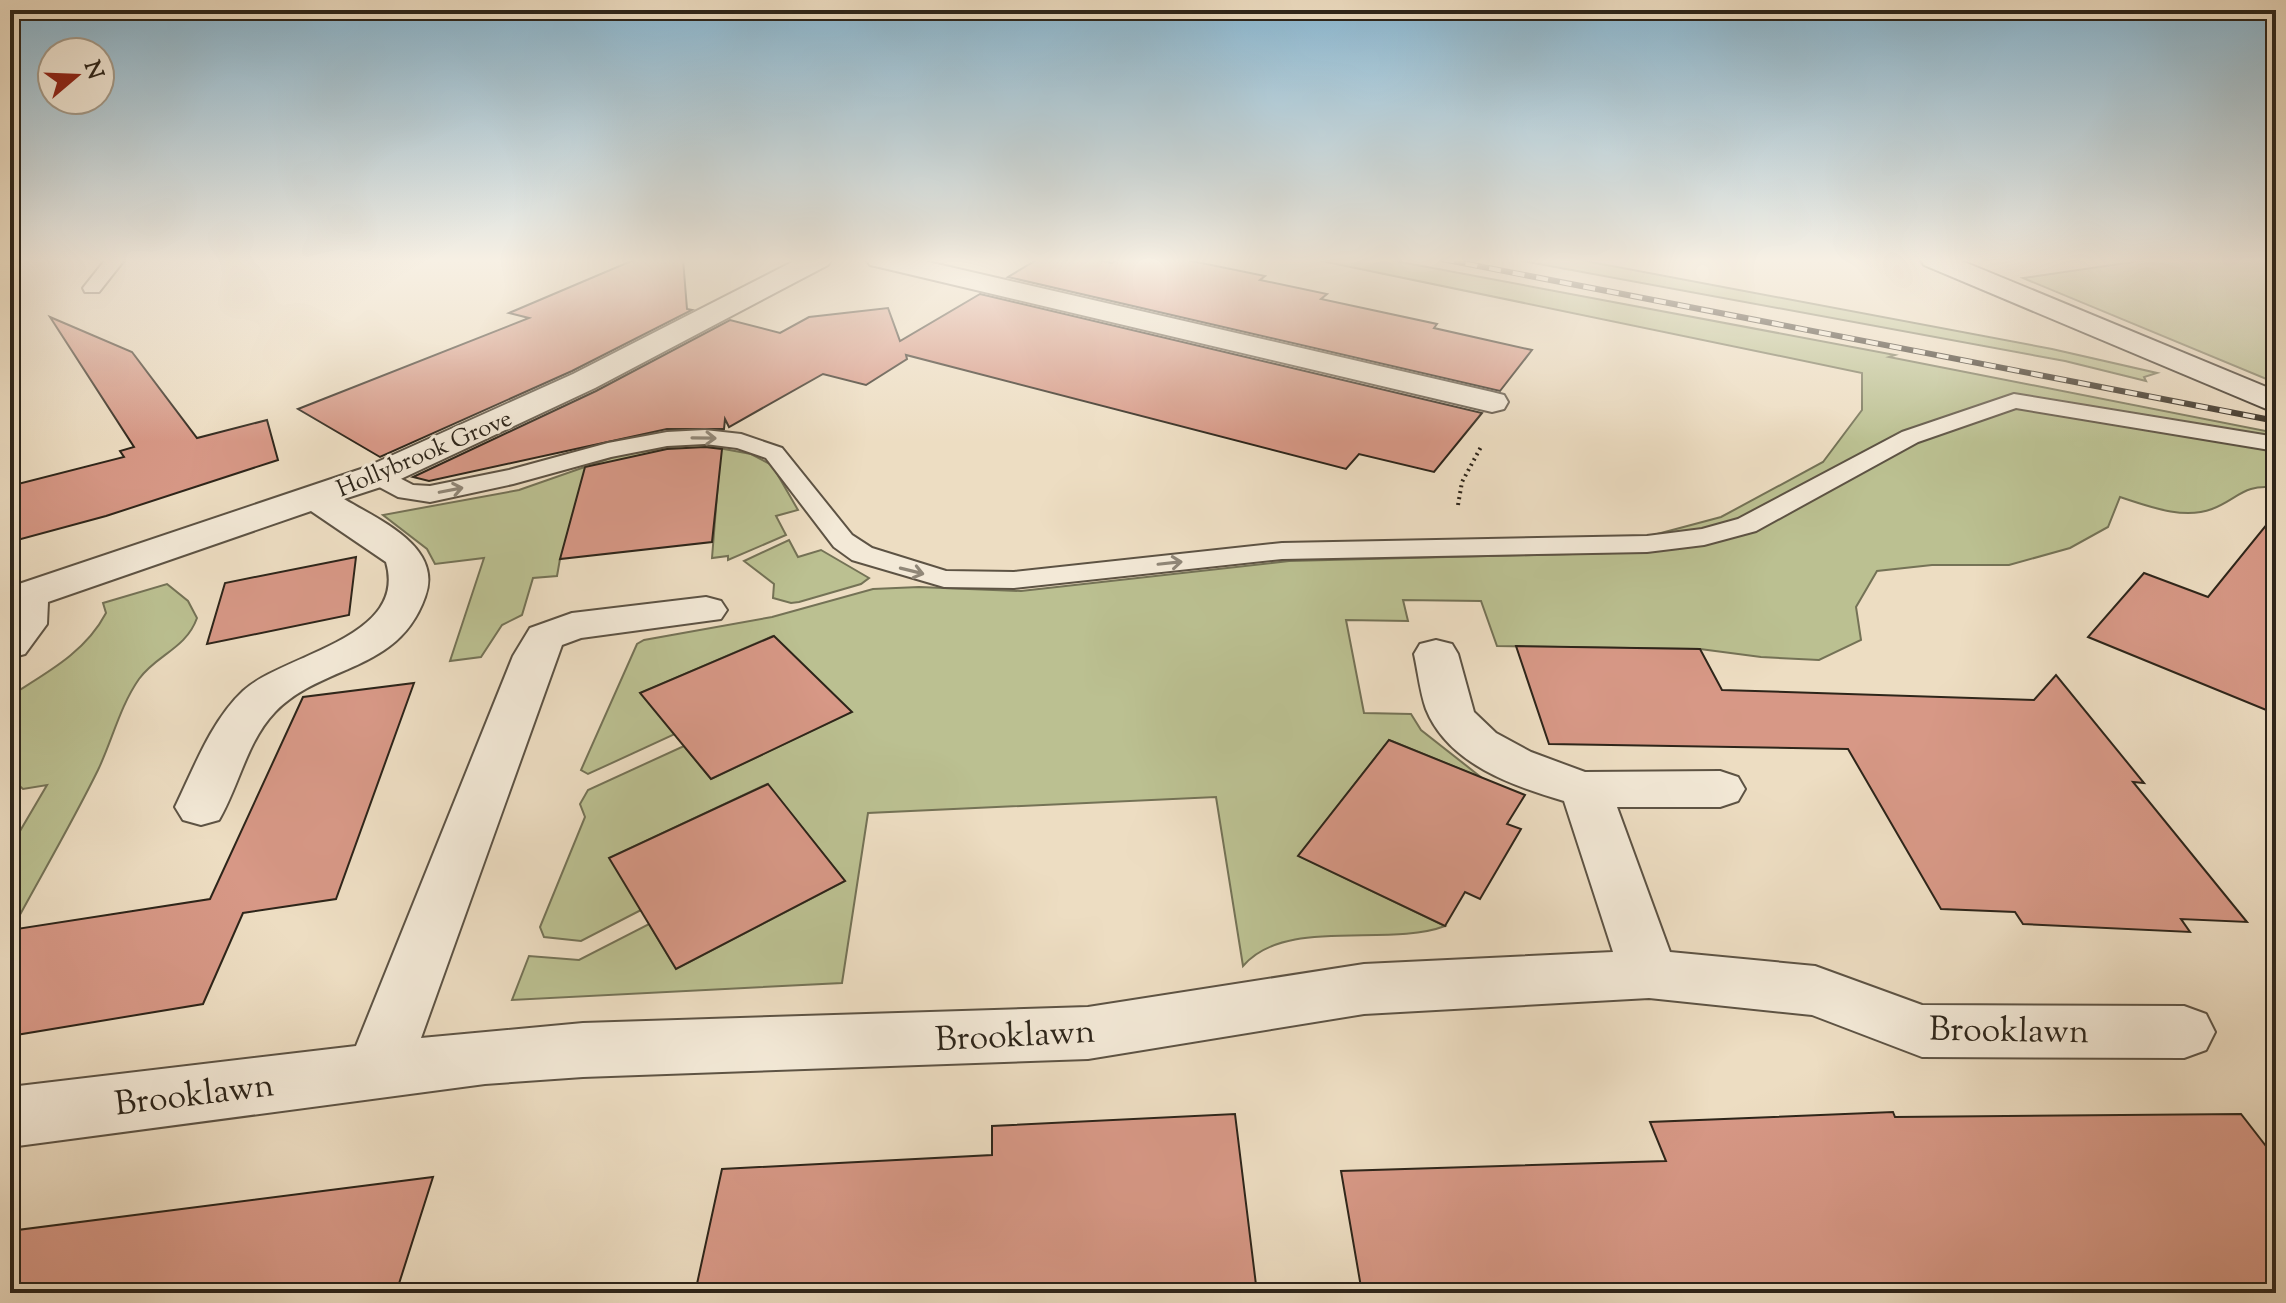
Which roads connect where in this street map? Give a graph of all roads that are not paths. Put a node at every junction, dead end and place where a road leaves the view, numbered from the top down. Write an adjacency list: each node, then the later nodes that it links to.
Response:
1 (702, 320): 7 (street, Hollybrook Grove)
2 (1140, 320): 4 (street)
3 (2078, 320): 5 (street)
4 (1492, 402)
5 (2276, 403)
6 (2276, 444): 7 (lane, one-way to 6)
7 (377, 476): 8 (street, Hollybrook Grove)
8 (316, 498): 9 (street, Hollybrook Grove); 15 (street)
9 (18, 598): 11 (street)
10 (706, 610): 18 (street)
11 (10, 645)
12 (1436, 654): 14 (street)
13 (1720, 789): 14 (street)
14 (1585, 790): 16 (street)
15 (201, 807)
16 (1649, 974): 17 (street, Brooklawn); 18 (street, Brooklawn)
17 (2184, 1032)
18 (378, 1069): 19 (street, Brooklawn)
19 (10, 1117)

